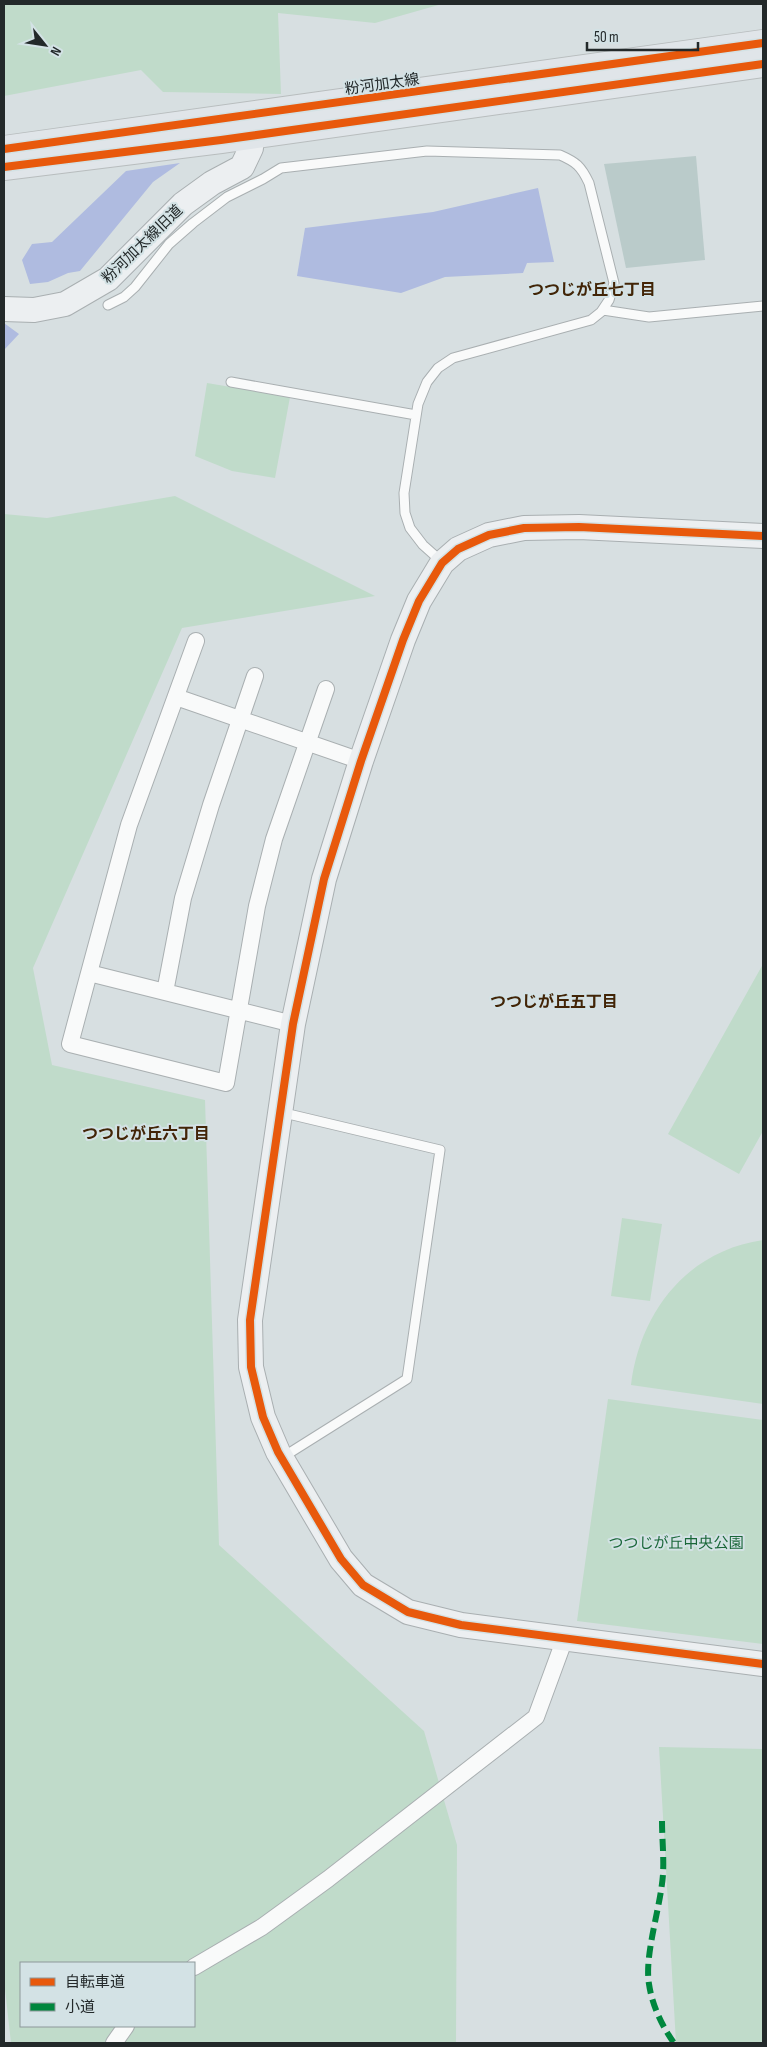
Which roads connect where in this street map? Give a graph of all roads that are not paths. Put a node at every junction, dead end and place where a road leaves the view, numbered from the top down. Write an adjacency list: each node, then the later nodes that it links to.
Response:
1 (763, 44): 4 (main road, 粉河加太線)
2 (763, 64): 3 (main road)
3 (250, 136): 5 (main road); 8 (street, 粉河加太線旧道)
4 (4, 149)
5 (4, 167)
6 (108, 305): 9 (lane)
7 (763, 306): 9 (lane)
8 (4, 308)
9 (603, 310): 11 (lane)
10 (231, 382): 11 (lane)
11 (416, 415): 13 (lane)
12 (763, 536): 13 (street)
13 (442, 563): 20 (street)
14 (196, 641): 17 (street)
15 (255, 676): 18 (street)
16 (326, 689): 19 (street)
17 (176, 697): 18 (street); 21 (street)
18 (240, 719): 19 (street); 22 (street)
19 (307, 742): 20 (street); 23 (street)
20 (361, 761): 24 (street)
21 (89, 973): 22 (street); 23 (street)
22 (165, 992): 23 (street)
23 (239, 1010): 24 (street)
24 (293, 1024): 25 (street)
25 (280, 1112): 26 (street); 26 (lane)
26 (282, 1458): 27 (street)
27 (565, 1638): 28 (street); 29 (street)
28 (763, 1664)
29 (195, 1967)
30 (125, 2027): 31 (street)
31 (114, 2043)

